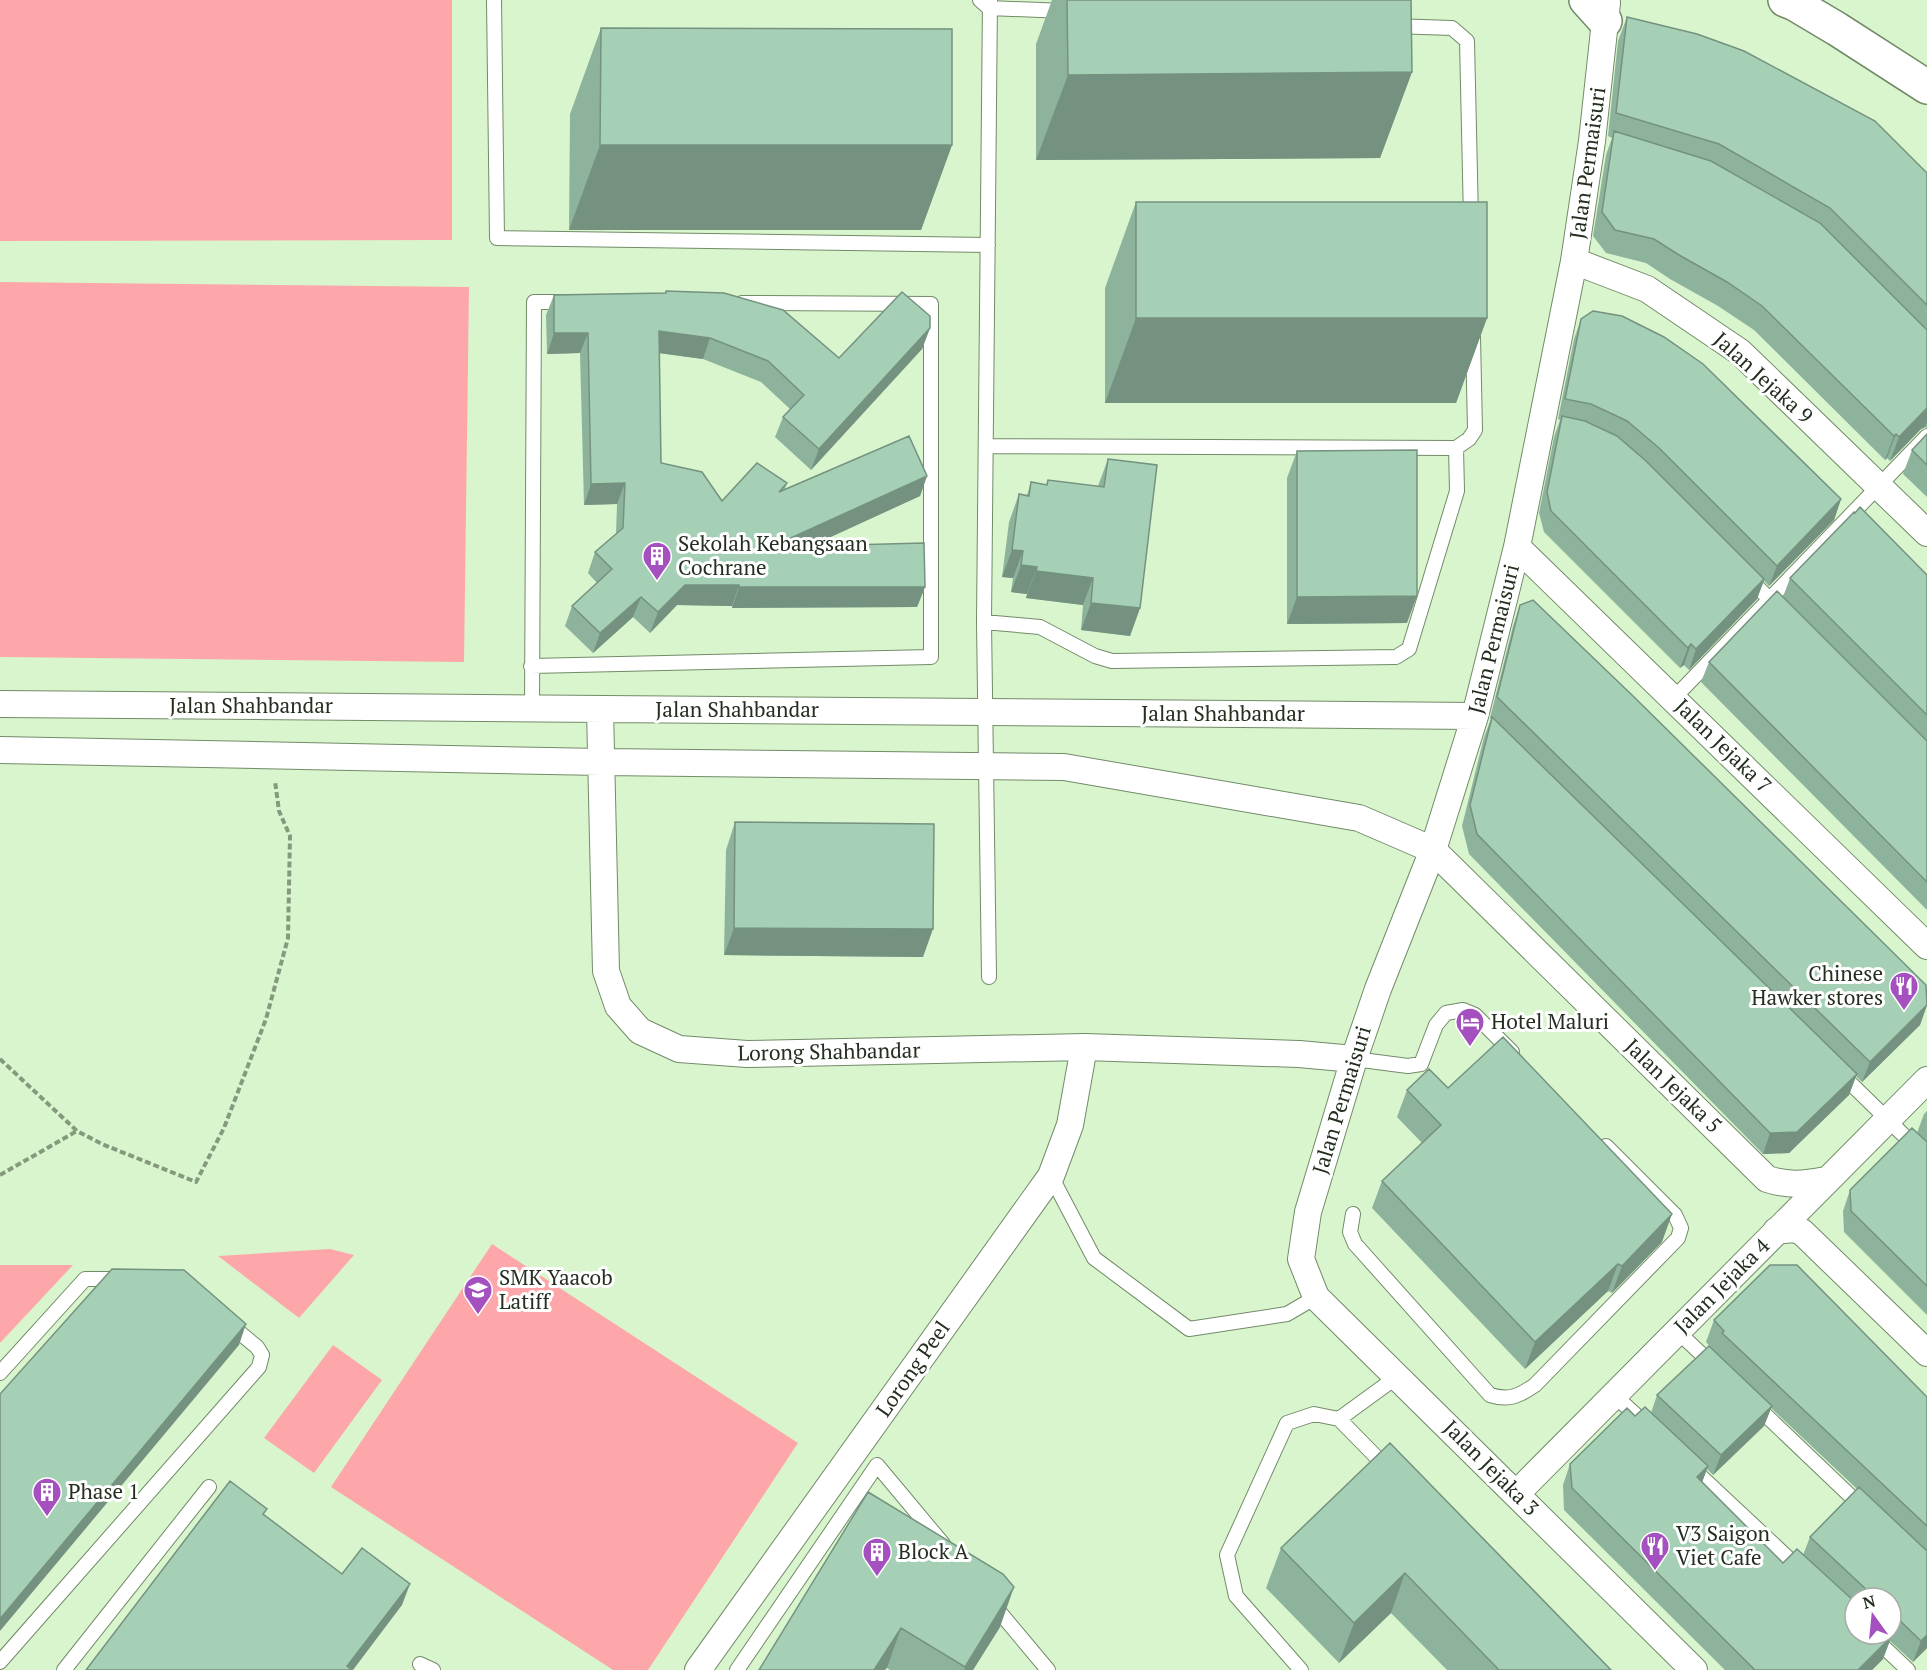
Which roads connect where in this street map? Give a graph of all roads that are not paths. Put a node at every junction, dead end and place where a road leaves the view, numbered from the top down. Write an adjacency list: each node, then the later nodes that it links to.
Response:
1 (494, 0): 9 (lane)
2 (1785, 0): 7 (street)
3 (987, 2): 5 (lane); 9 (lane)
4 (1603, 11): 10 (street, Jalan Permaisuri)
5 (1084, 12)
6 (1381, 25): 8 (lane)
7 (1927, 87)
8 (1471, 230)
9 (988, 245): 15 (lane)
10 (1574, 261): 17 (street, Jalan Jejaka 9); 19 (street, Jalan Permaisuri)
11 (581, 302): 24 (lane)
12 (733, 303): 24 (lane)
13 (1473, 324): 16 (lane)
14 (1927, 436): 17 (lane)
15 (986, 446): 16 (lane); 22 (lane)
16 (1456, 448): 22 (lane)
17 (1879, 486): 18 (street, Jalan Jejaka 9); 21 (lane)
18 (1927, 533)
19 (1517, 547): 25 (street, Jalan Jejaka 7); 30 (street, Jalan Permaisuri)
20 (1736, 566): 21 (lane)
21 (1769, 599): 23 (lane); 25 (lane)
22 (984, 622): 29 (lane)
23 (1794, 624)
24 (531, 666): 27 (lane)
25 (1674, 698): 35 (street, Jalan Jejaka 7)
26 (0, 704): 27 (street, Jalan Shahbandar)
27 (532, 708): 28 (street, Jalan Shahbandar)
28 (600, 709): 29 (street, Jalan Shahbandar); 32 (street, Lorong Shahbandar)
29 (985, 712): 30 (street, Jalan Shahbandar); 33 (lane)
30 (1479, 720): 34 (street, Jalan Permaisuri)
31 (0, 750): 32 (street)
32 (601, 762): 33 (street); 37 (street, Lorong Shahbandar)
33 (985, 767): 34 (street); 36 (lane)
34 (1433, 850): 38 (street, Jalan Permaisuri); 46 (street, Jalan Jejaka 5)
35 (1927, 946)
36 (989, 977)
37 (1084, 1047): 38 (street, Lorong Shahbandar); 45 (street, Lorong Peel)
38 (1354, 1059): 40 (lane); 49 (street, Jalan Permaisuri)
39 (1828, 1062): 42 (lane)
40 (1525, 1065)
41 (1927, 1080): 42 (street, Jalan Jejaka 4)
42 (1887, 1119): 44 (lane); 46 (street, Jalan Jejaka 4)
43 (1600, 1140): 47 (lane)
44 (1927, 1158)
45 (1051, 1176): 51 (lane); 75 (street, Lorong Peel)
46 (1826, 1180): 48 (street, Jalan Jejaka 4)
47 (1353, 1214)
48 (1776, 1231): 53 (street, Jalan Jejaka 4); 54 (street)
49 (1301, 1259): 51 (street, Jalan Jejaka 3)
50 (132, 1280): 56 (lane)
51 (1316, 1297): 57 (street, Jalan Jejaka 3)
52 (222, 1318): 71 (lane)
53 (1677, 1331): 55 (lane); 58 (street, Jalan Jejaka 4)
54 (1927, 1353)
55 (1720, 1372)
56 (0, 1373)
57 (1398, 1376): 60 (lane); 65 (street, Jalan Jejaka 3)
58 (1615, 1396): 61 (lane); 65 (street, Jalan Jejaka 4)
59 (1746, 1396): 66 (lane)
60 (1340, 1419): 63 (lane); 78 (lane)
61 (1658, 1436)
62 (1684, 1460): 68 (lane)
63 (1396, 1477)
64 (209, 1487): 73 (lane)
65 (1517, 1493): 79 (street, Jalan Jejaka 3)
66 (1875, 1519)
67 (951, 1554): 76 (lane)
68 (1812, 1580)
69 (981, 1589): 77 (lane)
70 (1883, 1646): 80 (lane)
71 (0, 1662)
72 (420, 1664): 74 (lane)
73 (64, 1670)
74 (433, 1670)
75 (698, 1670)
76 (736, 1670)
77 (1048, 1670)
78 (1301, 1670)
79 (1694, 1670)
80 (1908, 1670)

